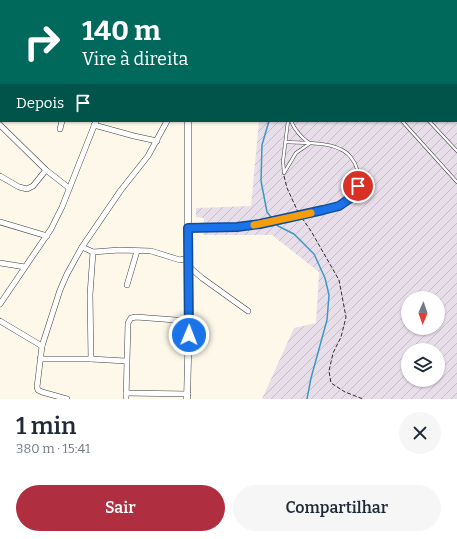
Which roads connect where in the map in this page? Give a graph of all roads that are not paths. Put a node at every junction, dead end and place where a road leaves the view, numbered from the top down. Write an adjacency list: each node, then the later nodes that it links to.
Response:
1 (62, 122): 10 (street)
2 (166, 122): 11 (street)
3 (188, 122): 20 (street)
4 (288, 122): 12 (lane)
5 (291, 122): 13 (lane)
6 (403, 122): 17 (lane)
7 (430, 122): 14 (lane)
8 (95, 123): 11 (street); 18 (street)
9 (0, 125): 15 (street)
10 (60, 129)
11 (157, 141): 22 (street)
12 (286, 142): 13 (lane); 13 (lane)
13 (310, 144): 20 (lane, bridge)
14 (457, 151)
15 (46, 170): 16 (street); 18 (street)
16 (0, 176)
17 (457, 182)
18 (69, 188): 21 (street)
19 (0, 222): 21 (street)
20 (188, 228): 25 (street)
21 (47, 236): 28 (street)
22 (82, 247): 24 (street); 34 (street)
23 (137, 251): 24 (street); 25 (street); 29 (street)
24 (93, 252): 36 (street)
25 (188, 258): 27 (street)
26 (0, 263): 28 (street)
27 (188, 266): 31 (street); 33 (street)
28 (25, 267): 30 (street)
29 (127, 285)
30 (0, 304)
31 (248, 311)
32 (0, 321): 34 (street)
33 (189, 321): 37 (street); 39 (street)
34 (42, 346): 35 (street)
35 (40, 359): 36 (street); 40 (street)
36 (91, 359): 37 (street)
37 (126, 361): 38 (street)
38 (126, 393): 39 (street); 41 (street)
39 (188, 397)
40 (67, 399)
41 (126, 399)

